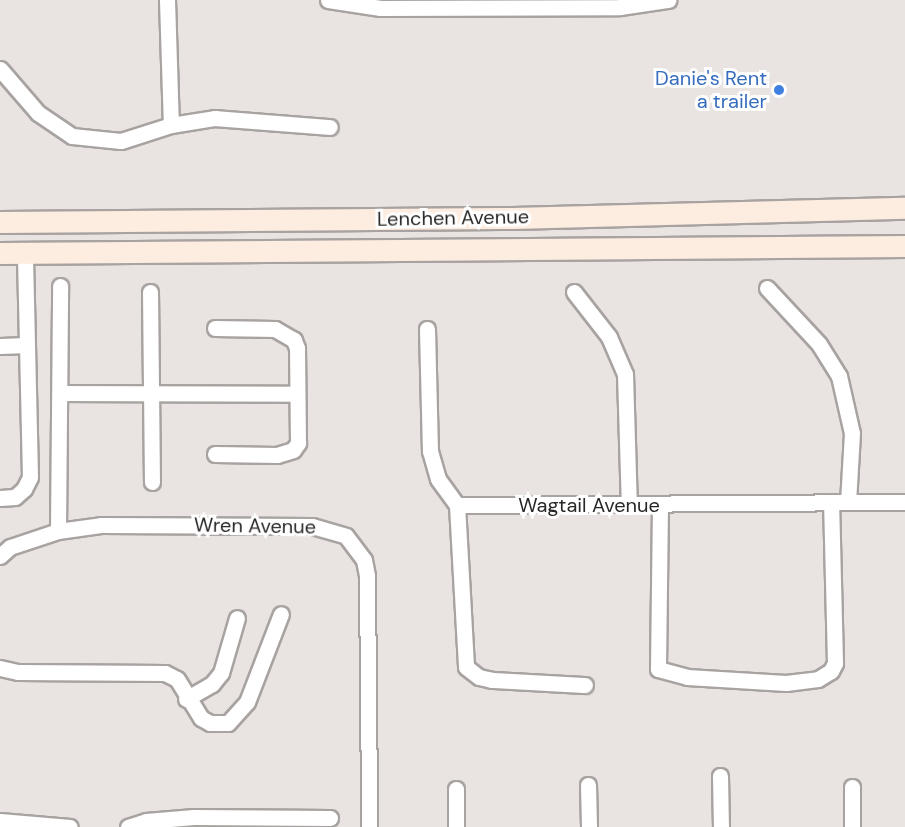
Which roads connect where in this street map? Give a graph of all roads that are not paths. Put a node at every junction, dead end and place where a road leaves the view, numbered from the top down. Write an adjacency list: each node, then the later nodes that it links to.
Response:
1 (166, 0): 5 (street)
2 (328, 0): 3 (street)
3 (668, 0)
4 (0, 69): 5 (street)
5 (171, 125): 6 (street)
6 (330, 127)
7 (905, 208): 8 (main road, Lenchen Avenue)
8 (0, 222)
9 (905, 246): 11 (main road, Lenchen Avenue)
10 (0, 253): 11 (main road, Lenchen Avenue)
11 (25, 253): 18 (street)
12 (60, 286): 21 (street)
13 (767, 288): 27 (street)
14 (150, 292): 20 (street)
15 (574, 292): 29 (street)
16 (215, 328): 22 (street)
17 (427, 329): 31 (street)
18 (27, 345): 19 (street); 25 (street)
19 (0, 346)
20 (152, 392): 21 (street); 22 (street); 24 (street)
21 (61, 393): 32 (street)
22 (297, 394): 23 (street)
23 (214, 454)
24 (152, 482)
25 (0, 498)
26 (831, 502): 27 (street, Wagtail Avenue); 30 (street, Wagtail Avenue); 30 (street)
27 (848, 502): 28 (street, Wagtail Avenue)
28 (905, 502)
29 (629, 505): 30 (street, Wagtail Avenue); 31 (street, Wagtail Avenue)
30 (660, 505)
31 (457, 506): 37 (street)
32 (58, 531): 33 (street, Wren Avenue); 47 (street, Wren Avenue)
33 (5, 551)
34 (281, 614): 38 (street)
35 (237, 618): 38 (street)
36 (0, 668): 38 (street)
37 (585, 685)
38 (186, 699)
39 (720, 776): 50 (street)
40 (588, 785): 49 (street)
41 (852, 787): 51 (street)
42 (456, 789): 48 (street)
43 (330, 818): 46 (street)
44 (0, 821): 45 (street)
45 (70, 827)
46 (128, 827)
47 (369, 827)
48 (456, 827)
49 (589, 827)
50 (721, 827)
51 (852, 827)

